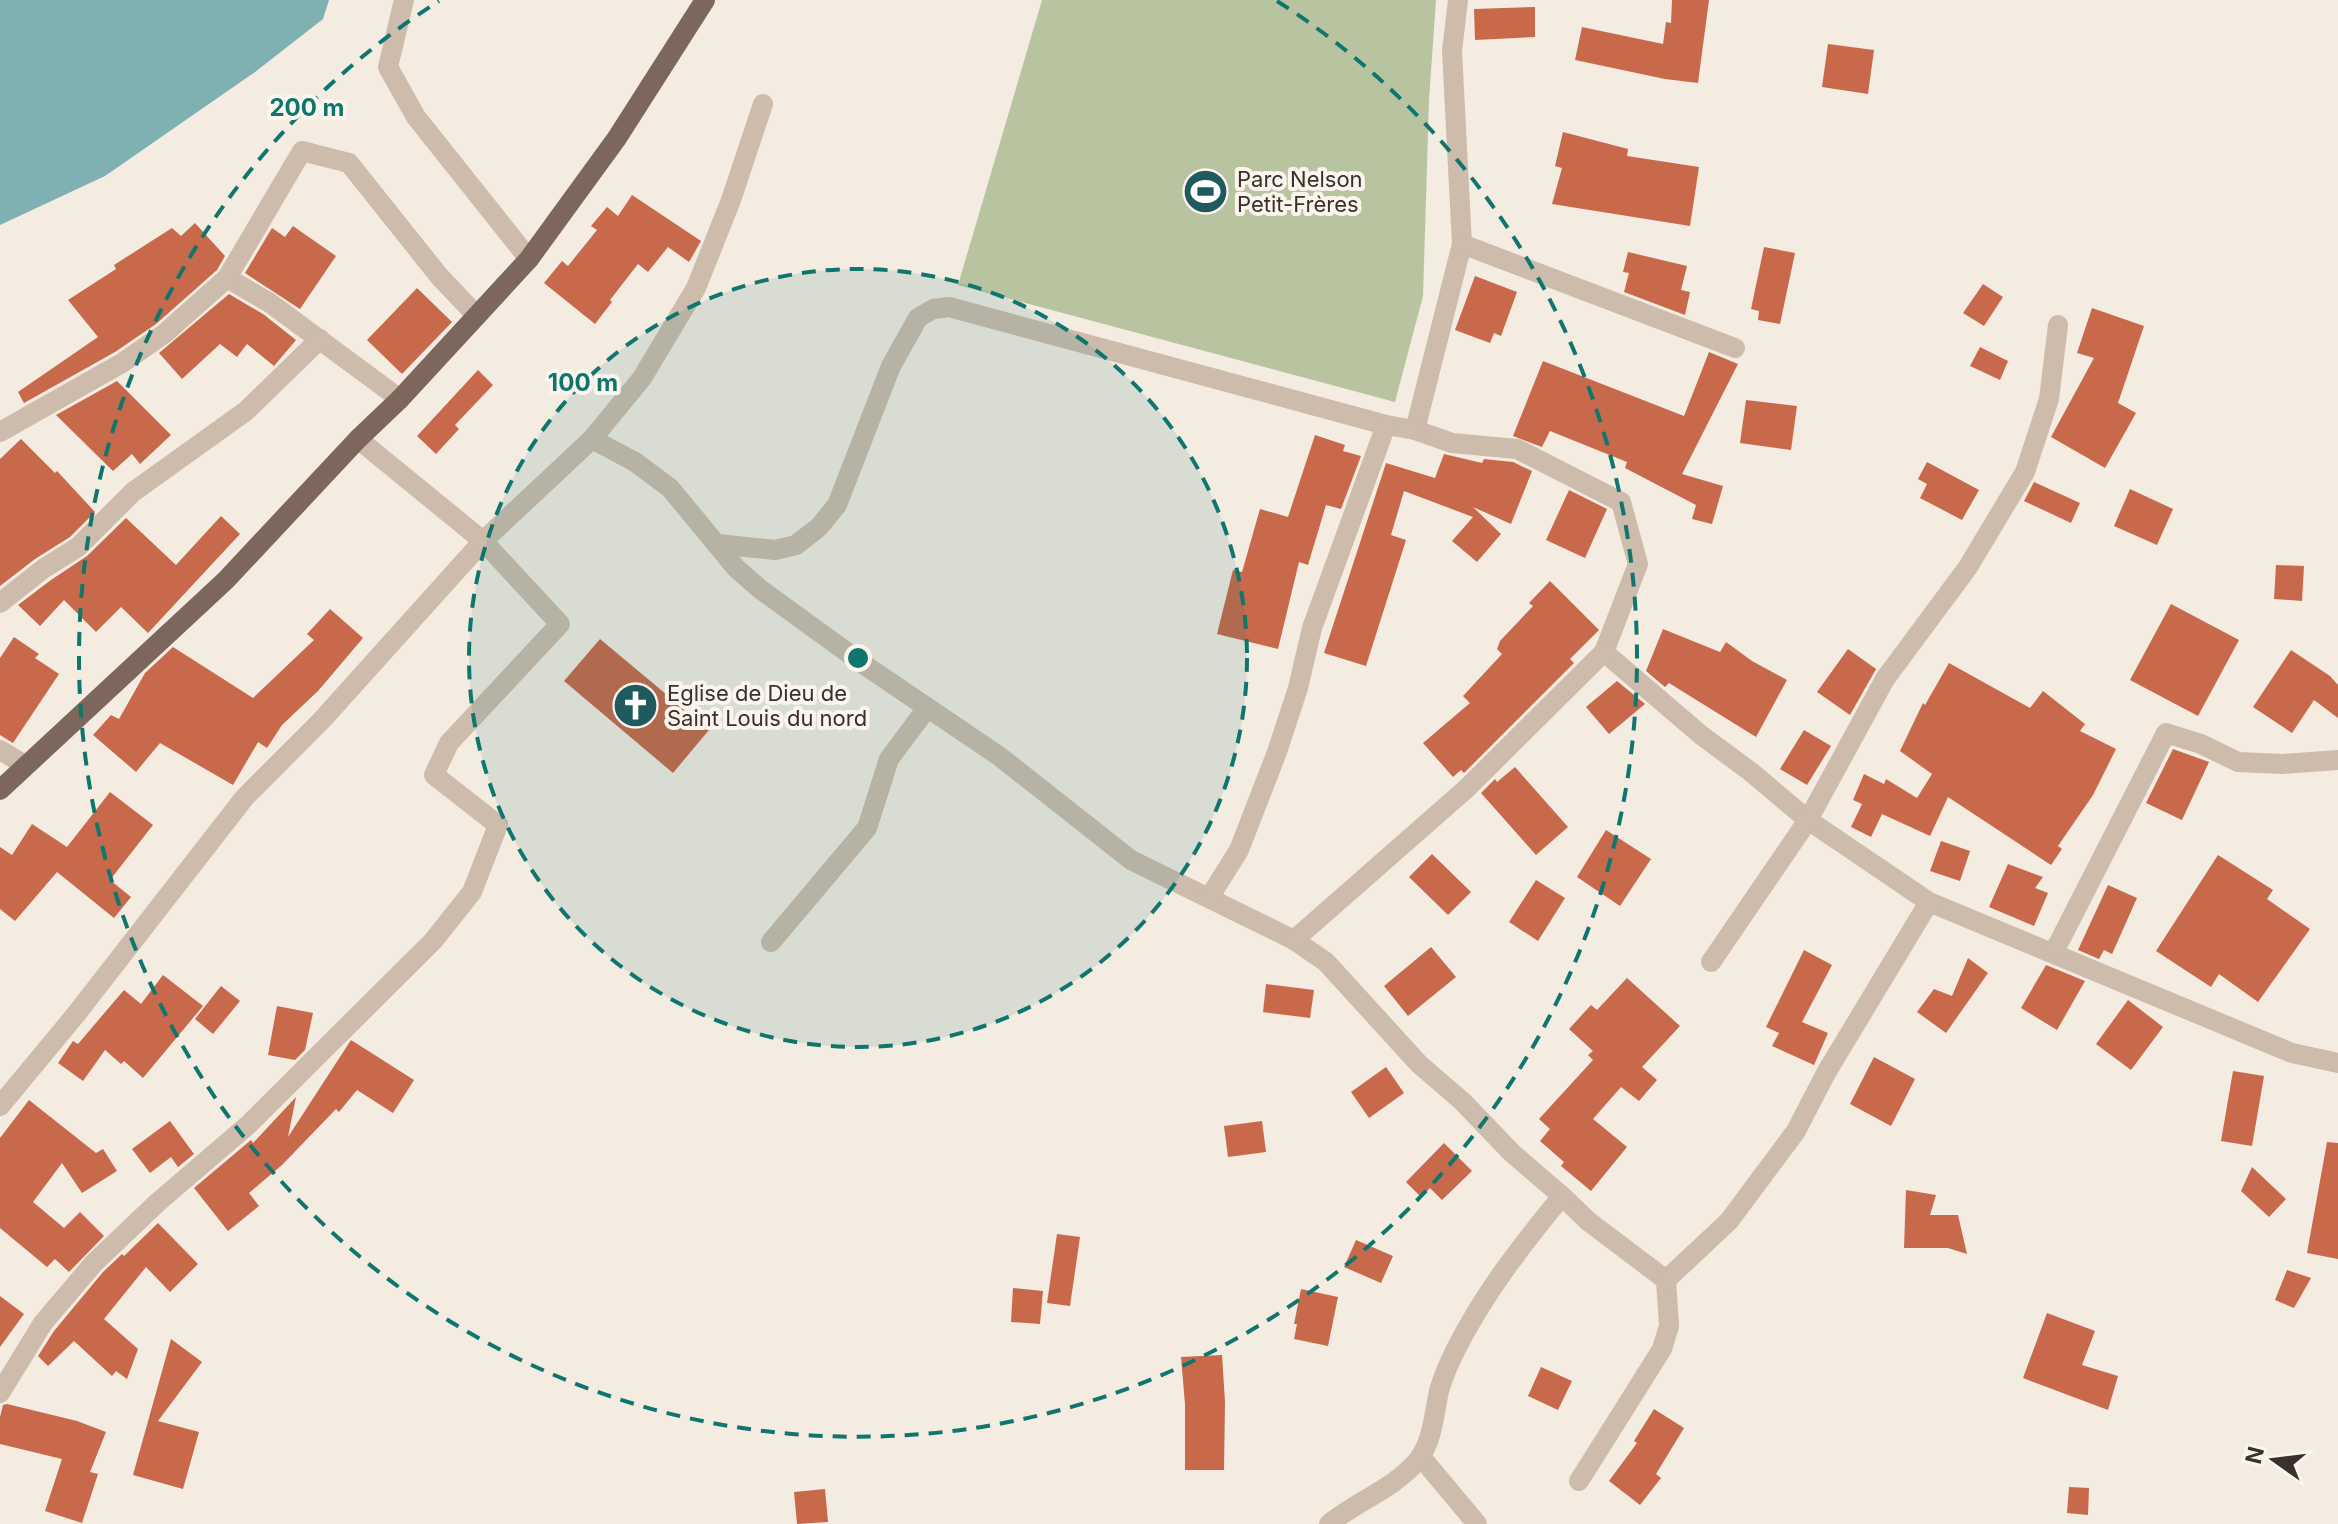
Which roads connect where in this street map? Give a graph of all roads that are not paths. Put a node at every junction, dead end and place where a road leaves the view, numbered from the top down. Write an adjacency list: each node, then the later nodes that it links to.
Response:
1 (404, 0): 6 (street)
2 (705, 0): 6 (main road)
3 (1458, 0): 5 (street)
4 (763, 104): 17 (street)
5 (1462, 244): 11 (street); 14 (street)
6 (529, 259): 8 (main road)
7 (227, 278): 8 (street); 10 (street); 15 (street)
8 (477, 316): 12 (main road)
9 (2058, 325): 27 (street)
10 (320, 339): 12 (street); 20 (street)
11 (1735, 348)
12 (400, 399): 16 (main road)
13 (1386, 425): 14 (street); 19 (street); 28 (street)
14 (1415, 430): 21 (street)
15 (0, 432)
16 (358, 439): 18 (street); 25 (main road)
17 (592, 439): 18 (street); 19 (street)
18 (483, 541): 35 (street); 38 (street)
19 (718, 544): 22 (street)
20 (0, 603)
21 (1604, 652): 27 (street); 30 (street)
22 (927, 708): 28 (street); 31 (street)
23 (0, 750): 25 (street)
24 (2338, 760): 32 (street)
25 (25, 765): 26 (main road)
26 (0, 790)
27 (1808, 820): 29 (street); 33 (street)
28 (1209, 898): 30 (street)
29 (1929, 902): 32 (street); 37 (street)
30 (1294, 940): 36 (street)
31 (771, 942)
32 (2054, 952): 34 (street)
33 (1711, 962)
34 (2338, 1063)
35 (0, 1106)
36 (1562, 1196): 37 (street); 39 (street)
37 (1666, 1280): 40 (street)
38 (0, 1393)
39 (1421, 1457): 41 (street); 42 (street)
40 (1579, 1481)
41 (1329, 1524)
42 (1477, 1524)

